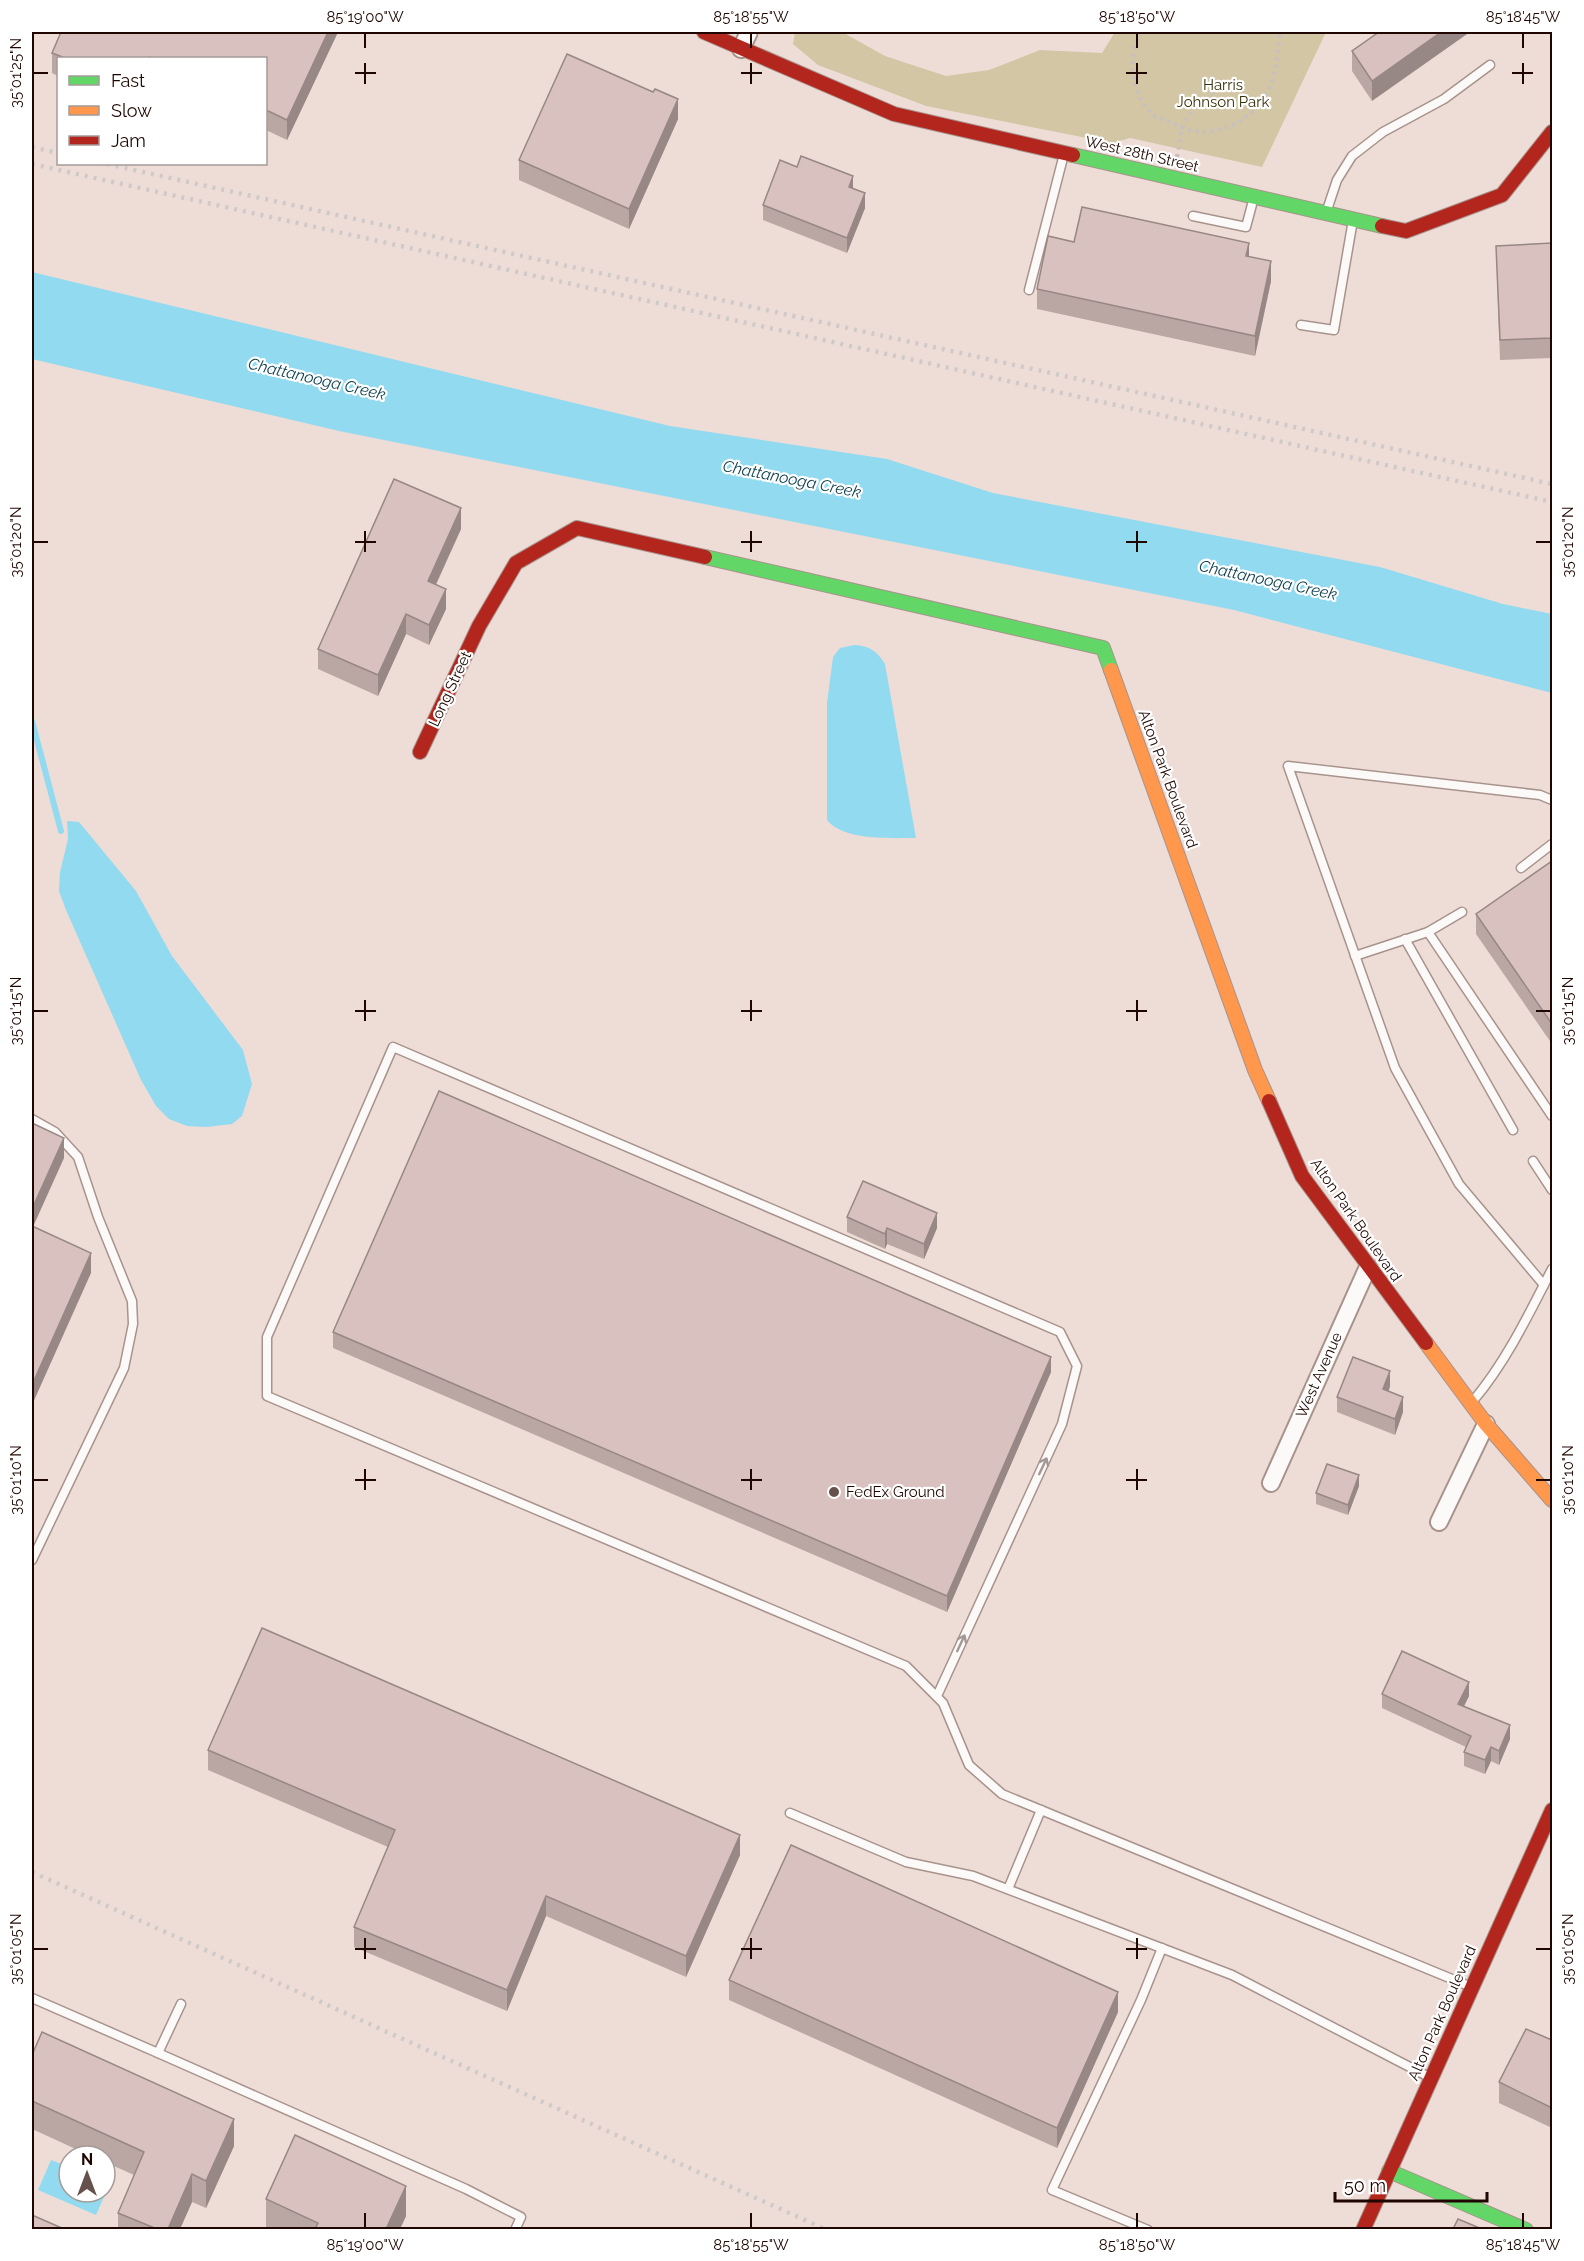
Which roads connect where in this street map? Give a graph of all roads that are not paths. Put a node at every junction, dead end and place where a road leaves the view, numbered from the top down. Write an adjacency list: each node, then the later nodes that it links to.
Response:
1 (704, 32): 3 (street, West 28th Street)
2 (749, 32): 3 (street)
3 (741, 49): 6 (street, West 28th Street)
4 (1490, 65): 8 (lane)
5 (1552, 132): 10 (street, West 28th Street)
6 (1065, 154): 7 (street, West 28th Street); 11 (lane)
7 (1254, 197): 8 (street, West 28th Street); 9 (lane)
8 (1326, 213): 10 (street, West 28th Street)
9 (1193, 216)
10 (1353, 219): 12 (lane)
11 (1029, 290)
12 (1301, 325)
13 (479, 626): 14 (street, Long Street); 27 (street, Alton Park Boulevard)
14 (420, 752)
15 (1552, 800): 21 (lane)
16 (1552, 844): 17 (lane)
17 (1521, 868)
18 (1462, 912): 19 (lane)
19 (1428, 932): 20 (lane); 22 (lane)
20 (1405, 939): 21 (lane); 24 (lane)
21 (1355, 956): 29 (lane)
22 (1552, 1116)
23 (32, 1119): 35 (lane)
24 (1514, 1130)
25 (1533, 1161): 26 (lane)
26 (1552, 1190)
27 (1368, 1267): 30 (street, Alton Park Boulevard); 32 (street, West Avenue)
28 (1552, 1269): 29 (lane)
29 (1544, 1285): 30 (lane)
30 (1470, 1404): 31 (street, Alton Park Boulevard)
31 (1486, 1424): 33 (street, Alton Park Boulevard); 34 (street)
32 (1271, 1483)
33 (1552, 1500)
34 (1439, 1522)
35 (32, 1560)
36 (937, 1696): 36 (lane, one-way to 36); 37 (lane)
37 (1041, 1810): 40 (lane); 42 (lane)
38 (1552, 1810): 42 (street, Alton Park Boulevard)
39 (790, 1813): 40 (lane)
40 (1008, 1889): 41 (lane)
41 (1162, 1948): 46 (lane); 49 (lane)
42 (1472, 1988): 46 (street, Alton Park Boulevard)
43 (32, 1998): 45 (lane)
44 (181, 2004): 45 (lane)
45 (158, 2053): 48 (lane)
46 (1431, 2078): 47 (street, Alton Park Boulevard)
47 (1389, 2171): 50 (street, Alton Park Boulevard); 51 (street)
48 (515, 2229)
49 (1148, 2229)
50 (1363, 2229)
51 (1526, 2229)

